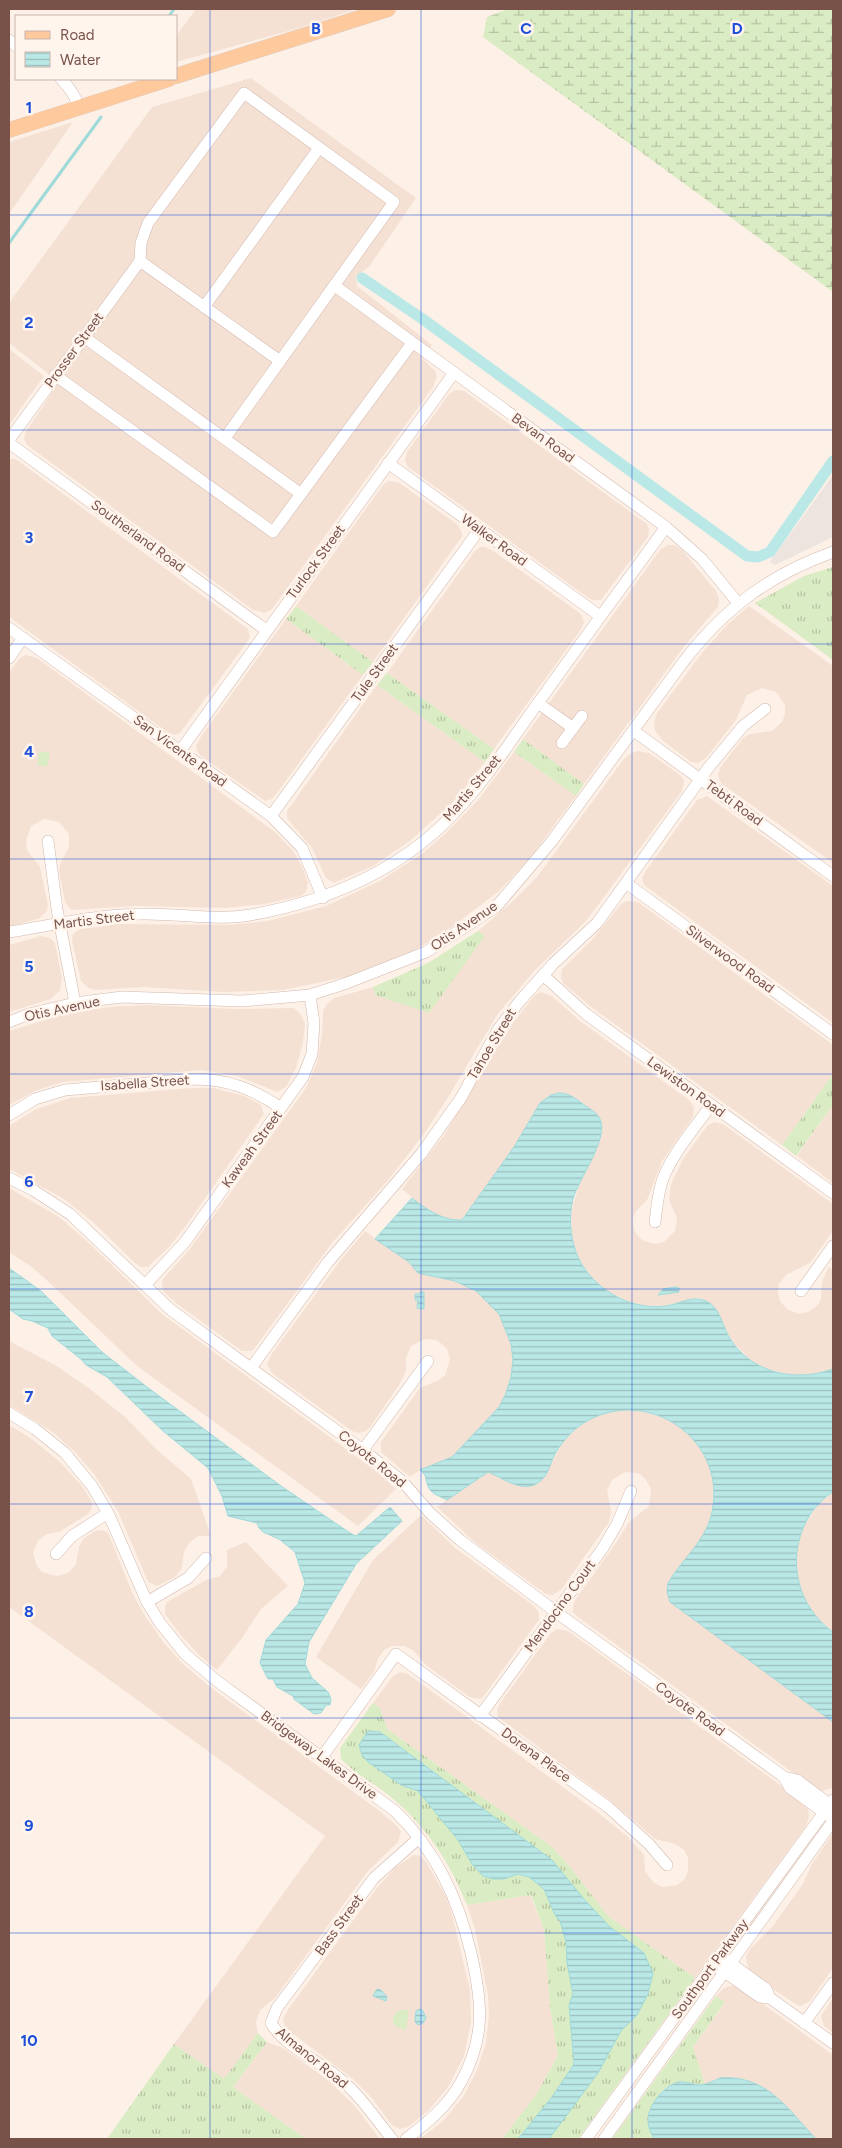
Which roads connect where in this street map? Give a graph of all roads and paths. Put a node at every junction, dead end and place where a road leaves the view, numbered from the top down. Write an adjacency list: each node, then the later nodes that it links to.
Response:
1 (388, 9): 2 (main road)
2 (178, 75)
3 (62, 80): 5 (street)
4 (166, 80): 5 (main road)
5 (79, 108): 6 (main road)
6 (9, 130)
7 (319, 148): 8 (street); 9 (street); 10 (street)
8 (140, 261): 10 (street); 11 (street, Prosser Street)
9 (335, 286): 12 (street, Bevan Road); 13 (street)
10 (204, 307): 13 (street)
11 (84, 337): 15 (street, Prosser Street); 16 (street)
12 (412, 343): 14 (street, Bevan Road); 19 (street)
13 (280, 361): 16 (street)
14 (454, 373): 18 (street, Turlock Street); 20 (street, Bevan Road)
15 (55, 376): 17 (street, Prosser Street); 19 (street)
16 (225, 438): 19 (street)
17 (9, 442): 26 (street, Southerland Road)
18 (388, 463): 21 (street, Walker Road); 26 (street, Turlock Street)
19 (301, 494)
20 (666, 527): 23 (street, Bevan Road); 24 (street, Martis Street)
21 (479, 530): 24 (street, Walker Road); 37 (street, Tule Street)
22 (833, 552): 23 (street, Otis Avenue)
23 (738, 604): 33 (street, Otis Avenue)
24 (600, 616): 29 (street, Martis Street)
25 (9, 628): 27 (street, San Vicente Road)
26 (266, 630): 35 (street, Turlock Street)
27 (23, 638): 28 (street); 35 (street, San Vicente Road)
28 (9, 658)
29 (538, 703): 32 (street); 41 (street, Martis Street)
30 (765, 709): 36 (street, Tahoe Street)
31 (582, 716): 32 (street)
32 (573, 728): 34 (street)
33 (634, 731): 36 (street, Tebti Road); 45 (street, Otis Avenue)
34 (562, 742)
35 (180, 751): 37 (street, San Vicente Road)
36 (701, 780): 39 (street, Tebti Road); 40 (street, Tahoe Street)
37 (271, 816): 41 (street, San Vicente Road)
38 (48, 841): 42 (street)
39 (833, 876)
40 (626, 883): 44 (street, Tahoe Street); 48 (street, Silverwood Road)
41 (323, 898): 42 (street, Martis Street)
42 (60, 923): 43 (street, Martis Street); 46 (street)
43 (9, 932)
44 (543, 975): 49 (street, Lewiston Road); 59 (street, Tahoe Street)
45 (310, 995): 46 (street, Otis Avenue); 50 (street, Kaweah Street)
46 (75, 1003): 47 (street, Otis Avenue)
47 (9, 1022)
48 (833, 1034)
49 (711, 1105): 53 (street, Lewiston Road); 54 (street)
50 (281, 1108): 51 (street, Isabella Street); 56 (street, Kaweah Street)
51 (9, 1115)
52 (9, 1178): 56 (street, Coyote Road)
53 (833, 1193)
54 (655, 1222)
55 (833, 1246): 57 (street)
56 (145, 1285): 59 (street, Coyote Road)
57 (802, 1291)
58 (428, 1361): 61 (street)
59 (251, 1368): 61 (street, Coyote Road)
60 (9, 1413): 63 (street, Bridgeway Lakes Drive)
61 (363, 1450): 67 (street, Coyote Road)
62 (631, 1491): 67 (street, Mendocino Court)
63 (108, 1513): 64 (street); 66 (street, Bridgeway Lakes Drive)
64 (56, 1554)
65 (206, 1558): 66 (street)
66 (147, 1602): 69 (street, Bridgeway Lakes Drive)
67 (556, 1612): 68 (street, Mendocino Court); 70 (street, Coyote Road)
68 (480, 1716): 69 (street, Dorena Place); 72 (street, Dorena Place)
69 (322, 1757): 71 (street, Bridgeway Lakes Drive)
70 (831, 1811): 73 (street, Southport Parkway); 74 (street, Southport Parkway)
71 (419, 1838): 77 (street, Bass Street); 80 (street, Bridgeway Lakes Drive)
72 (667, 1865)
73 (717, 1960): 74 (street); 81 (street, Southport Parkway)
74 (728, 1968): 76 (street); 82 (street, Southport Parkway)
75 (833, 1983): 76 (street)
76 (804, 2022): 78 (street)
77 (271, 2023): 79 (street, Almanor Road)
78 (833, 2043)
79 (392, 2139)
80 (406, 2139)
81 (586, 2139)
82 (604, 2139)

